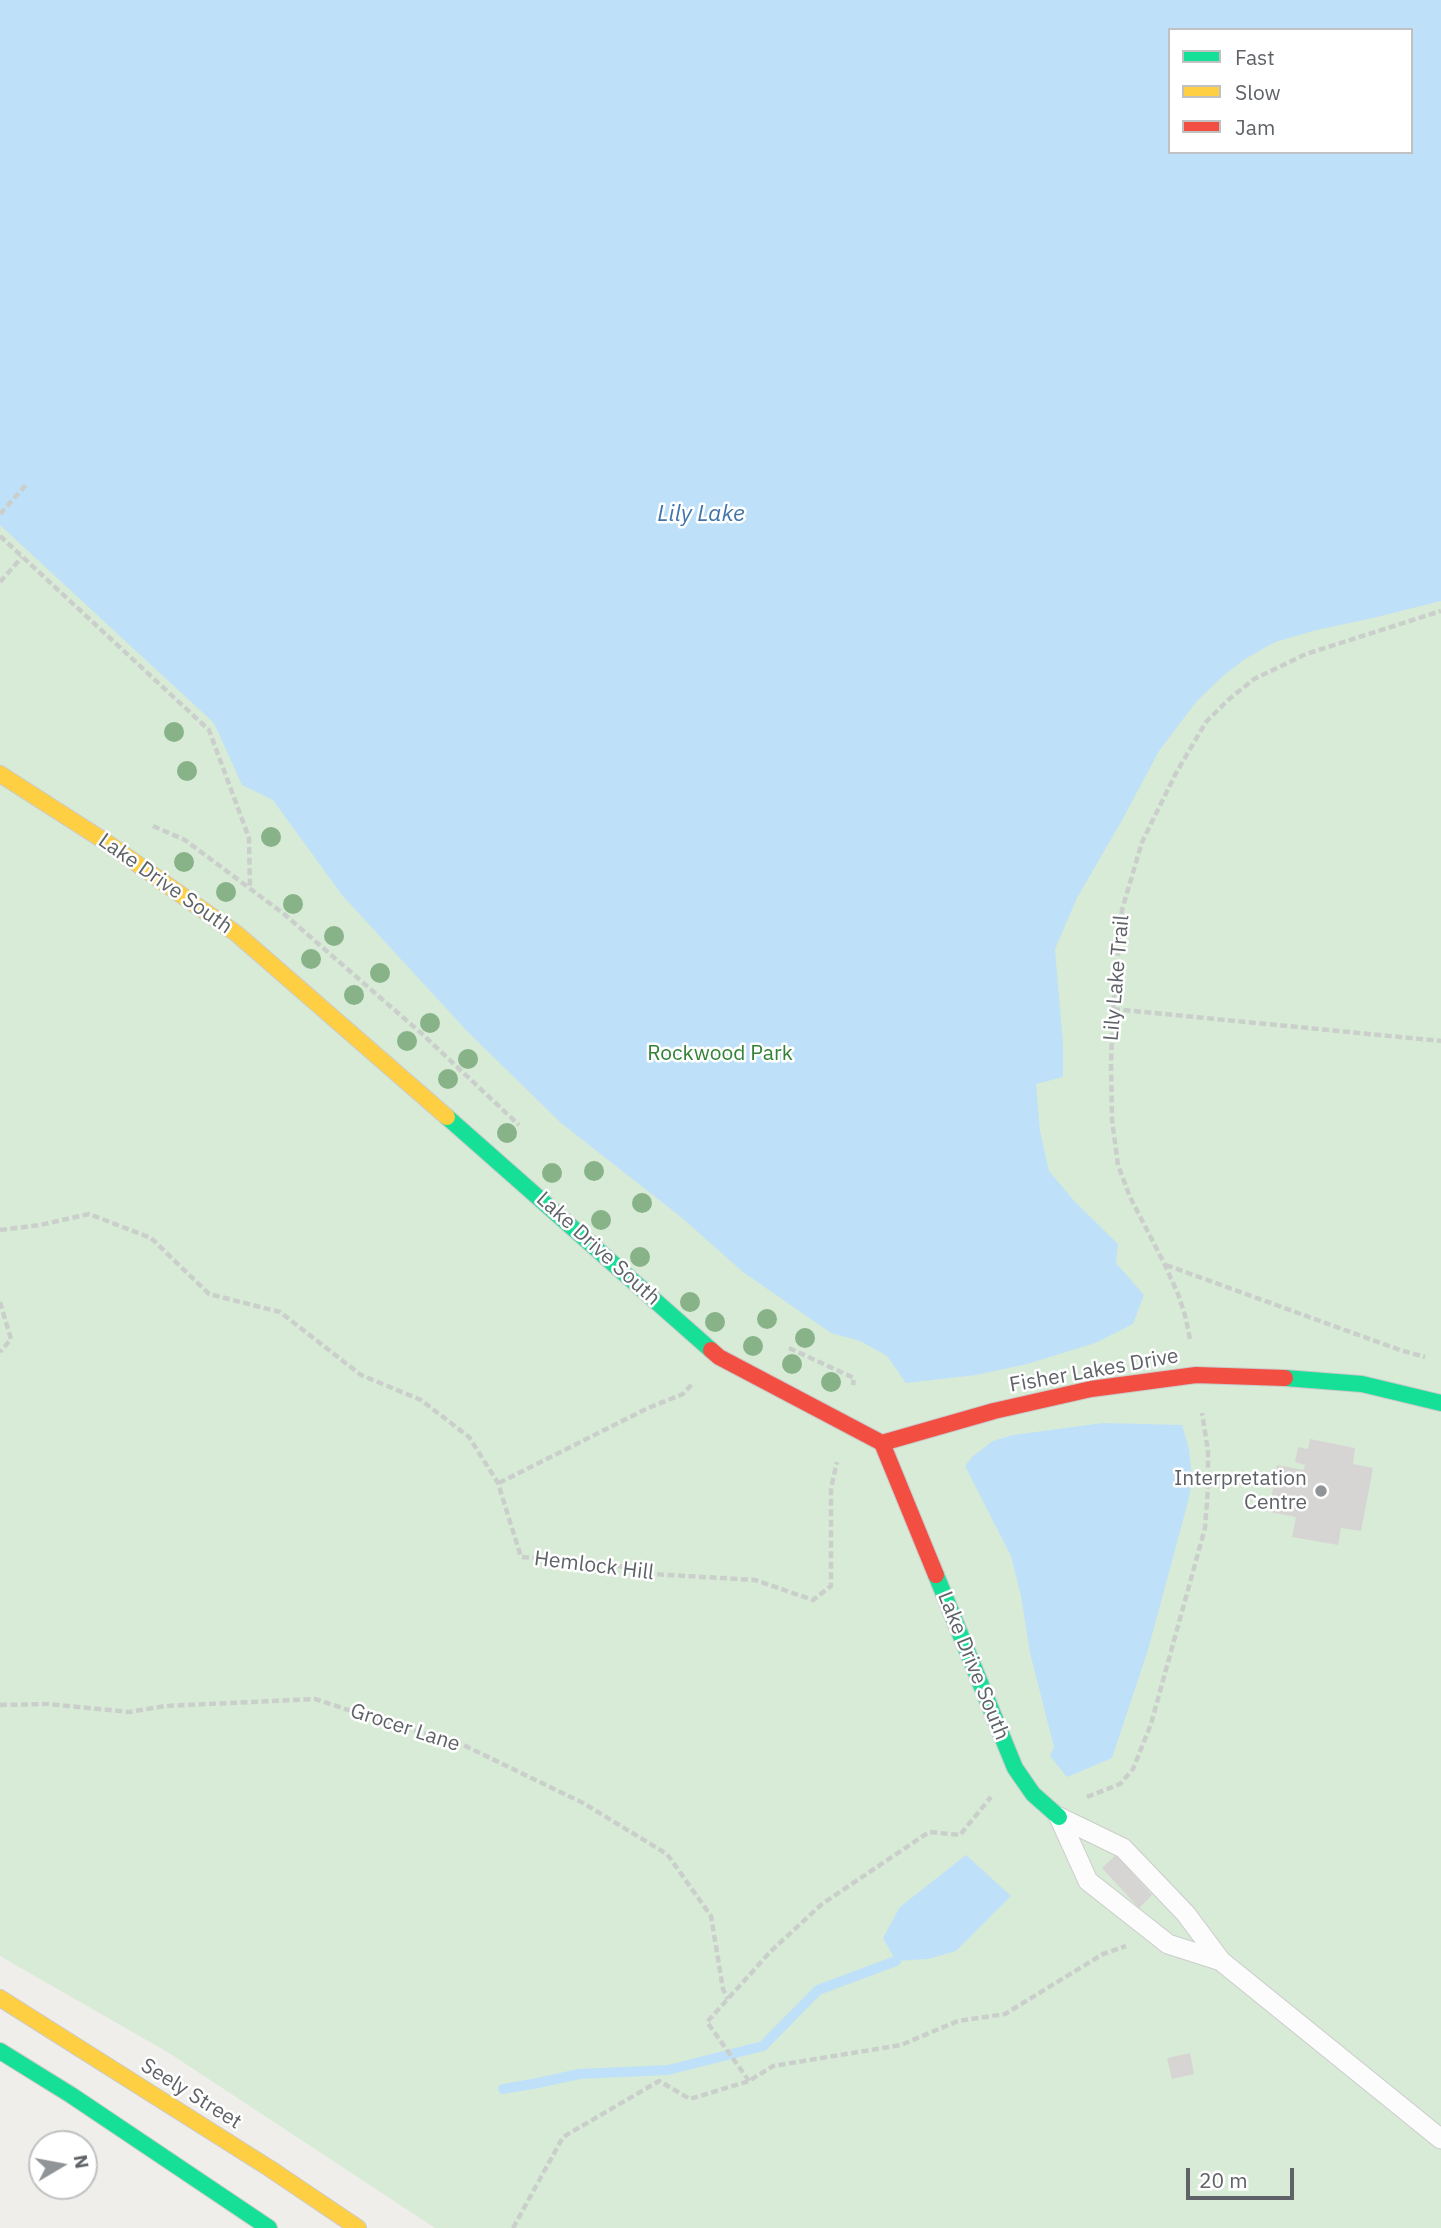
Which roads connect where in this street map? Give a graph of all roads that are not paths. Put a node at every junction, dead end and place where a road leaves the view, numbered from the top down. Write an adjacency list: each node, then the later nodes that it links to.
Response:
1 (0, 774): 3 (street, Lake Drive South)
2 (1441, 1403): 3 (street, Fisher Lakes Drive)
3 (882, 1443): 4 (street, Lake Drive South)
4 (1056, 1814): 5 (lane, Lake Drive South); 5 (lane, Lake Drive South)
5 (1221, 1961): 8 (lane, Lake Drive South)
6 (0, 1998): 10 (street, Seely Street)
7 (0, 2051): 9 (street)
8 (1441, 2139)
9 (269, 2228)
10 (358, 2228)

